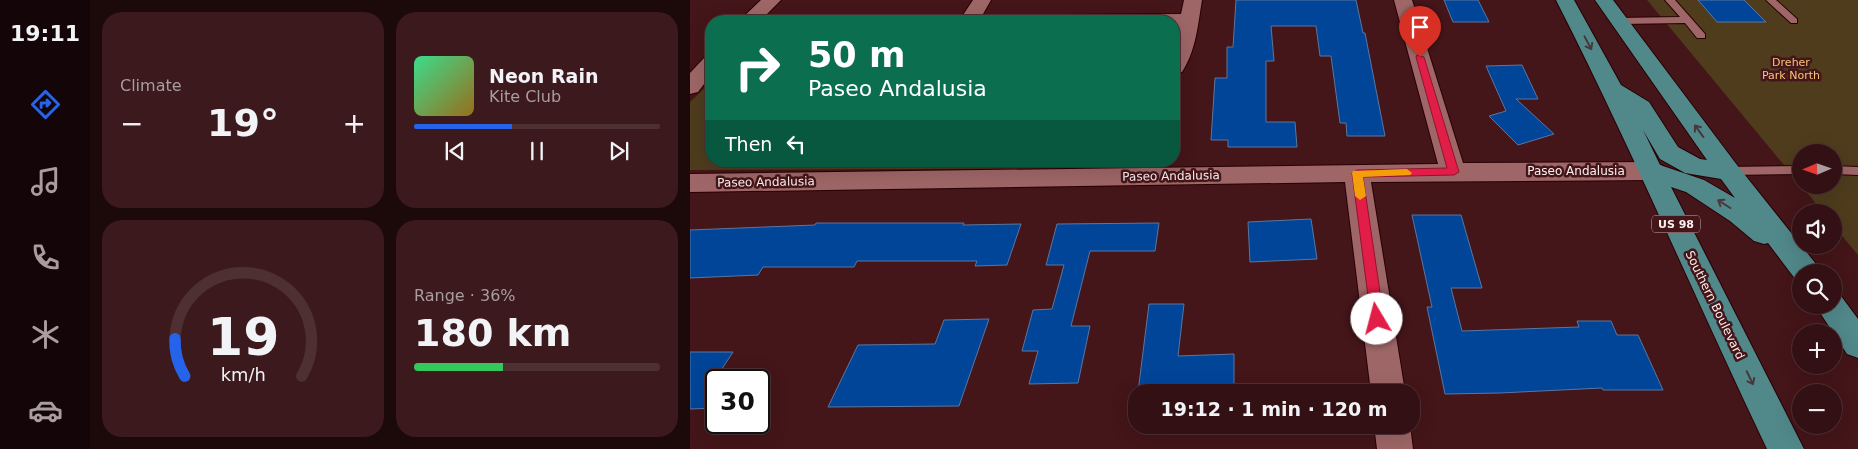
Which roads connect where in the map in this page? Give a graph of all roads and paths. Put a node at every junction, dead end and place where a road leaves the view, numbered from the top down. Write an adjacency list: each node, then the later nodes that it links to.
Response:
1 (772, 0): 9 (street)
2 (982, 0): 10 (street)
3 (1192, 0): 12 (street)
4 (1403, 0): 27 (street)
5 (1565, 0): 20 (main road, Southern Boulevard / US 98, one-way to 20)
6 (1670, 0): 13 (lane)
7 (1771, 0): 15 (lane)
8 (1604, 1): 14 (main road)
9 (756, 15)
10 (973, 15)
11 (1180, 20): 12 (street)
12 (1189, 20): 17 (street)
13 (1688, 20): 14 (lane); 16 (lane)
14 (1619, 21): 22 (main road, one-way to 14)
15 (1794, 21)
16 (1701, 36)
17 (1180, 53)
18 (705, 69): 19 (street)
19 (690, 86)
20 (1611, 87): 22 (main road); 25 (main road, Southern Boulevard / US 98)
21 (1152, 169): 28 (street, Paseo Andalusia); 29 (street, Paseo Andalusia)
22 (1728, 170): 23 (lane); 31 (main road)
23 (1792, 170)
24 (1842, 170): 26 (lane)
25 (1652, 171): 27 (street, Paseo Andalusia); 30 (main road, one-way to 25); 37 (main road, Southern Boulevard / US 98, one-way to 37)
26 (1858, 171)
27 (1454, 172): 28 (street, Paseo Andalusia)
28 (1357, 173): 34 (street)
29 (690, 183)
30 (1797, 264)
31 (1799, 264)
32 (1836, 314): 33 (main road)
33 (1858, 344)
34 (1387, 384)
35 (1393, 434): 36 (street)
36 (1395, 449)
37 (1786, 449)

